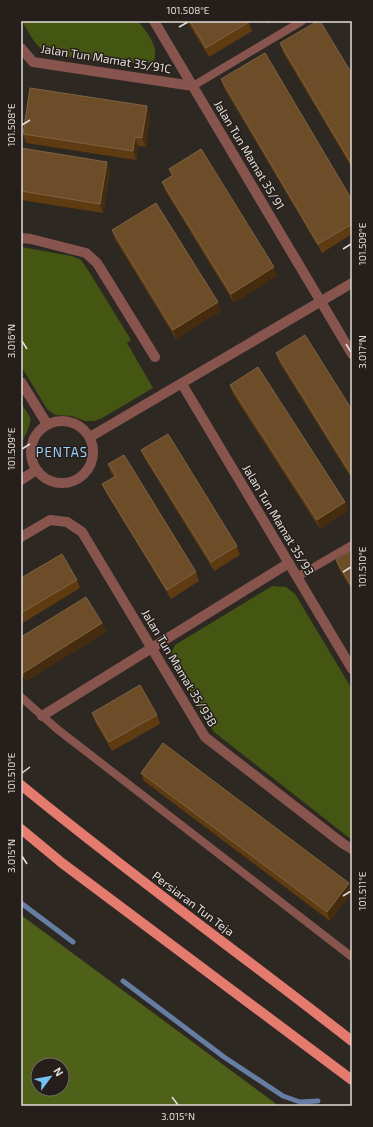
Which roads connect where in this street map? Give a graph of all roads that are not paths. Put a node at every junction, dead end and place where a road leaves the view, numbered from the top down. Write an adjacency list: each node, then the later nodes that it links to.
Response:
1 (154, 21): 4 (street, Jalan Tun Mamat 35/91)
2 (302, 21): 4 (lane)
3 (21, 48): 4 (street, Jalan Tun Mamat 35/91C)
4 (193, 86): 7 (street, Jalan Tun Mamat 35/91)
5 (21, 238): 9 (street)
6 (352, 283): 7 (street)
7 (321, 302): 8 (street, Jalan Tun Mamat 35/91); 11 (street)
8 (352, 354)
9 (155, 357)
10 (21, 382): 12 (street)
11 (182, 384): 13 (street); 18 (street, Jalan Tun Mamat 35/93)
12 (47, 424): 13 (street); 14 (street)
13 (90, 437): 14 (street)
14 (36, 470): 15 (street)
15 (21, 480)
16 (21, 537): 20 (street, Jalan Tun Mamat 35/93B)
17 (352, 545): 19 (lane)
18 (289, 563): 19 (street, Jalan Tun Mamat 35/93); 20 (street)
19 (297, 577): 21 (street, Jalan Tun Mamat 35/93)
20 (152, 648): 23 (street); 26 (street, Jalan Tun Mamat 35/93B)
21 (352, 669)
22 (21, 697): 23 (lane)
23 (42, 716): 27 (lane)
24 (21, 785): 28 (main road, Persiaran Tun Teja)
25 (21, 829): 29 (main road)
26 (352, 849)
27 (352, 957)
28 (352, 1041)
29 (352, 1080)

